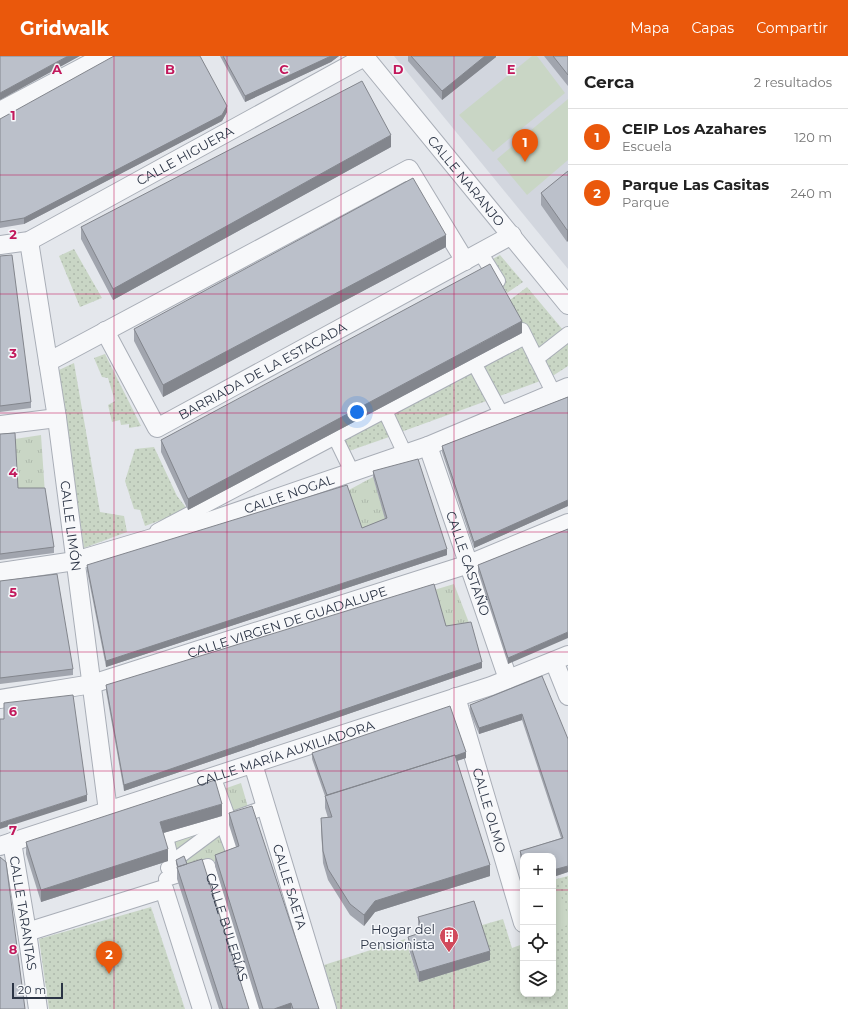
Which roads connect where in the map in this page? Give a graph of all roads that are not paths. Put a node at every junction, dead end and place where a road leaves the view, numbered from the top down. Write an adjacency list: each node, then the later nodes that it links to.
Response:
1 (104, 56): 3 (street)
2 (365, 56): 4 (street, CALLE NARANJO); 5 (street, CALLE HIGUERA)
3 (0, 111)
4 (512, 235): 7 (street, BARRIADA DE LA ESTACADA); 10 (street, CALLE NARANJO)
5 (29, 241): 6 (street, CALLE HIGUERA); 16 (street, CALLE LIMÓN)
6 (0, 244)
7 (480, 252): 8 (street, BARRIADA DE LA ESTACADA); 9 (street)
8 (465, 260): 12 (street); 12 (street, BARRIADA DE LA ESTACADA)
9 (503, 290)
10 (568, 305)
11 (516, 317): 14 (street)
12 (105, 331): 16 (street)
13 (568, 334): 15 (street)
14 (525, 337): 15 (street); 17 (street)
15 (536, 359): 18 (street)
16 (48, 362): 21 (street, CALLE LIMÓN)
17 (474, 363): 19 (street); 20 (street)
18 (561, 390): 20 (street, CALLE NOGAL)
19 (384, 411): 23 (street); 25 (street)
20 (502, 416): 24 (street, CALLE NOGAL)
21 (57, 418): 22 (street); 29 (street, CALLE LIMÓN)
22 (0, 425)
23 (335, 437): 26 (street); 28 (street)
24 (428, 446): 25 (street, CALLE NOGAL); 30 (street, CALLE CASTAÑO)
25 (405, 454): 26 (street, CALLE NOGAL)
26 (352, 472): 28 (street, CALLE NOGAL)
27 (568, 523): 30 (street, CALLE VIRGEN DE GUADALUPE)
28 (133, 544): 29 (street, CALLE NOGAL)
29 (75, 561): 31 (street, CALLE NOGAL); 34 (street, CALLE LIMÓN)
30 (469, 564): 33 (street, CALLE CASTAÑO); 34 (street, CALLE VIRGEN DE GUADALUPE)
31 (0, 572)
32 (561, 658): 33 (street, CALLE MARÍA AUXILIADORA); 35 (street)
33 (508, 679): 36 (street, CALLE MARÍA AUXILIADORA)
34 (92, 684): 37 (street, CALLE VIRGEN DE GUADALUPE); 41 (street, CALLE LIMÓN)
35 (568, 696)
36 (456, 697): 38 (street, CALLE MARÍA AUXILIADORA); 47 (street, CALLE OLMO)
37 (0, 699)
38 (253, 764): 39 (street, CALLE MARÍA AUXILIADORA); 40 (street, CALLE SAETA)
39 (214, 776): 41 (street, CALLE MARÍA AUXILIADORA); 42 (street)
40 (266, 806): 42 (street); 52 (street, CALLE SAETA)
41 (108, 811): 43 (street, CALLE MARÍA AUXILIADORA)
42 (226, 822): 44 (street); 44 (street); 45 (street)
43 (6, 844): 48 (street, CALLE TARANTAS)
44 (172, 862): 46 (street)
45 (208, 866): 46 (street, CALLE BULERÍAS); 51 (street, CALLE BULERÍAS)
46 (165, 884): 48 (street); 50 (street)
47 (520, 913)
48 (27, 932): 49 (street, CALLE TARANTAS)
49 (38, 1009)
50 (202, 1009)
51 (253, 1009)
52 (327, 1009)

